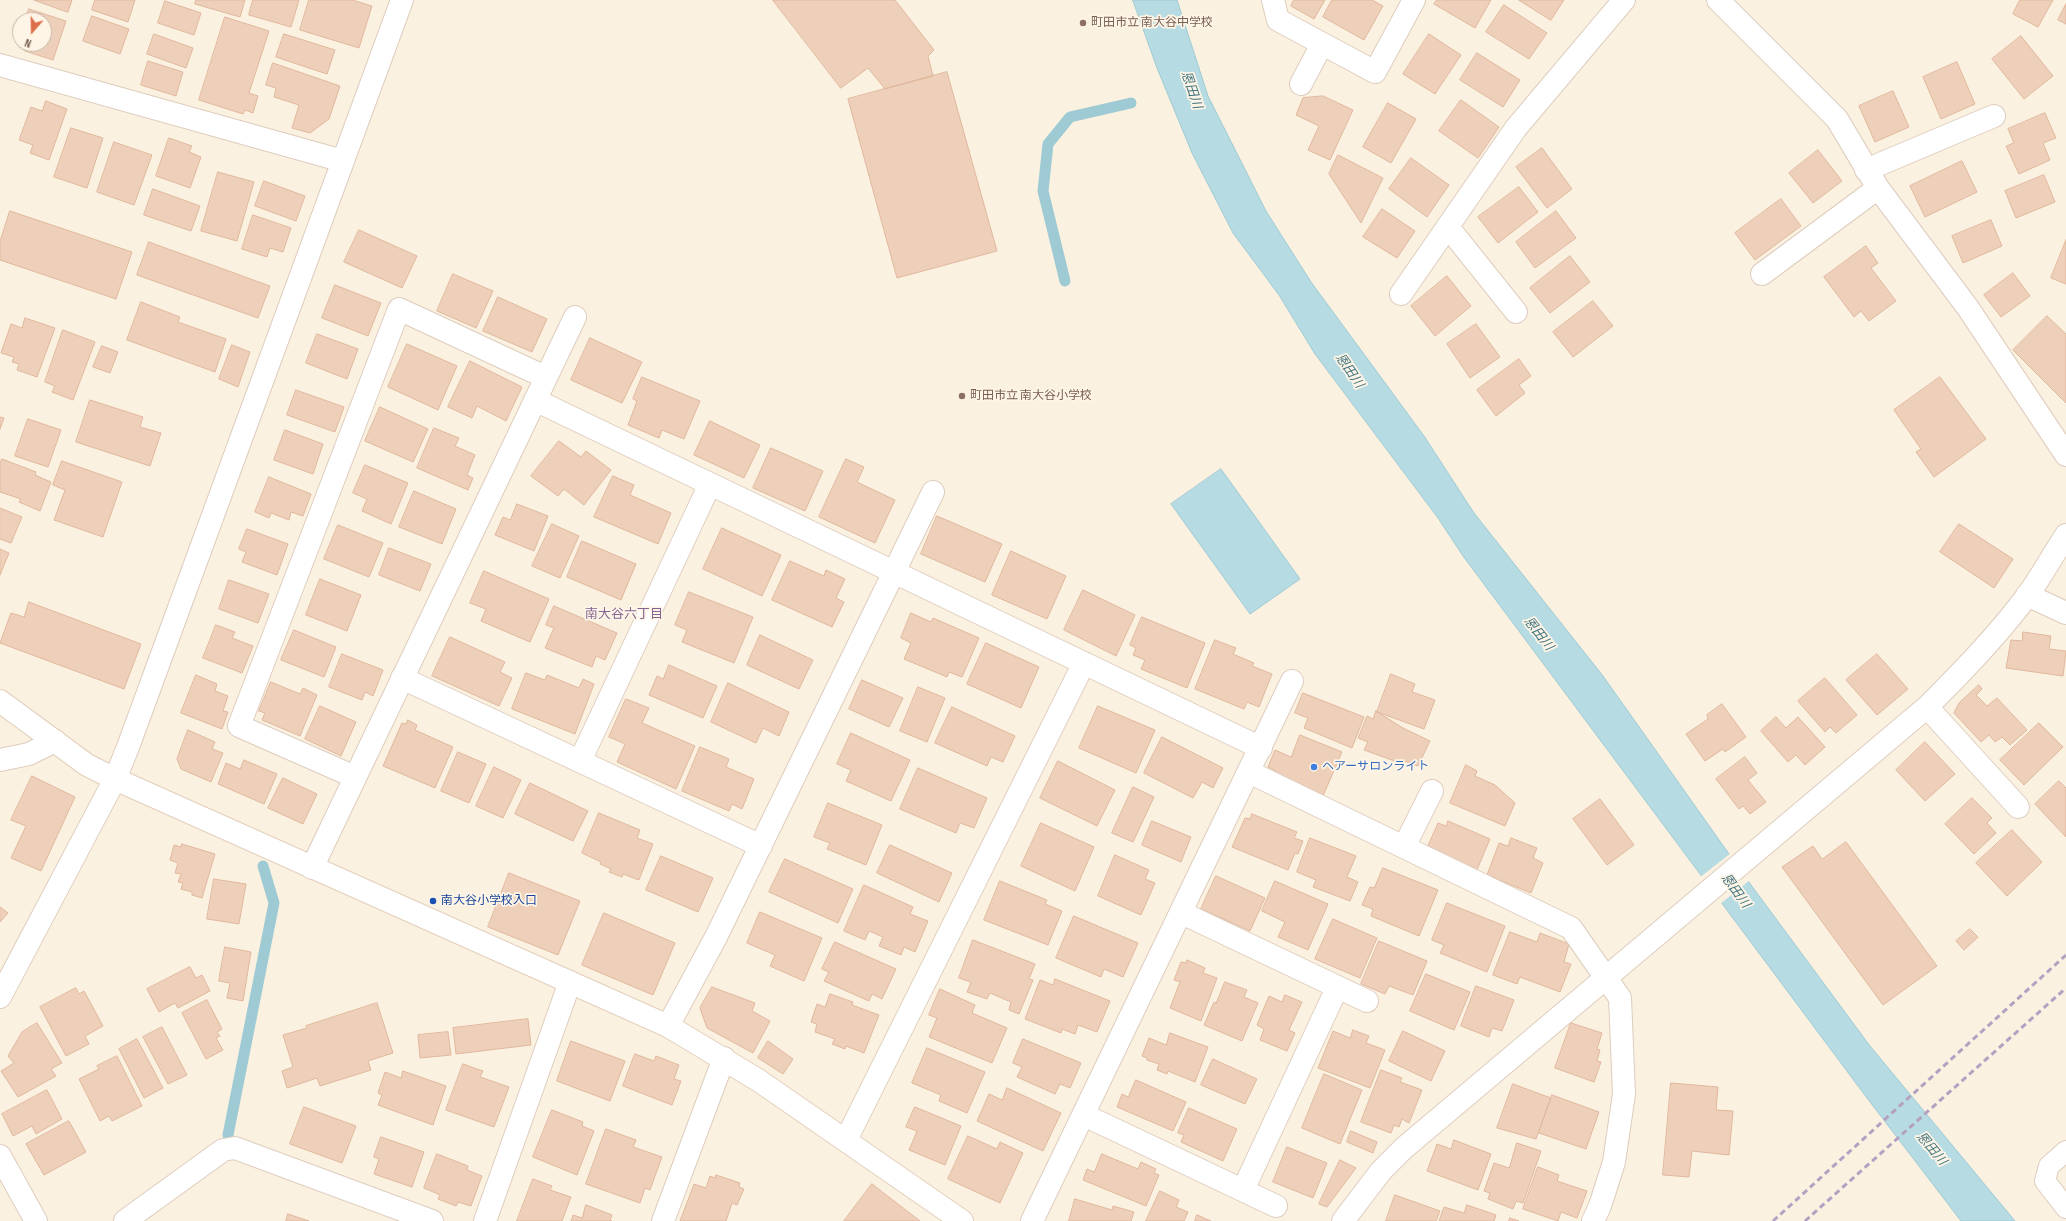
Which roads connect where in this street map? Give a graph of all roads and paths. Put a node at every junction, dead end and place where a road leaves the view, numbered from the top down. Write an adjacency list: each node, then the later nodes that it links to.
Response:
1 (402, 0): 10 (street)
2 (1273, 0): 6 (street)
3 (1414, 0): 6 (street)
4 (1624, 0): 13 (street)
5 (1718, 0): 11 (street)
6 (1322, 44): 8 (street)
7 (0, 65): 10 (street)
8 (1301, 84)
9 (1994, 116): 11 (street)
10 (343, 161): 38 (street)
11 (1866, 170): 12 (street)
12 (1878, 188): 14 (street); 20 (street)
13 (1448, 227): 15 (street); 16 (street)
14 (1762, 274)
15 (1401, 294)
16 (1516, 312)
17 (575, 317): 18 (street)
18 (546, 377): 19 (street); 37 (street)
19 (535, 400): 21 (street); 28 (street)
20 (2066, 455)
21 (710, 484): 24 (street); 35 (street)
22 (933, 492): 24 (street)
23 (2066, 535): 25 (street)
24 (893, 572): 27 (street); 41 (street)
25 (2027, 595): 26 (street); 31 (street)
26 (2066, 614)
27 (1084, 663): 33 (street); 53 (street)
28 (402, 678): 35 (street); 37 (street)
29 (1292, 681): 33 (street)
30 (0, 701): 32 (street)
31 (1927, 707): 40 (street); 45 (street)
32 (55, 742): 34 (street); 38 (street)
33 (1261, 748): 36 (street)
34 (0, 760)
35 (580, 761): 41 (street)
36 (1249, 772): 42 (street); 44 (street)
37 (355, 777): 43 (street)
38 (115, 779): 43 (street); 48 (street)
39 (1432, 791): 42 (street)
40 (2018, 807)
41 (761, 846): 50 (street)
42 (1404, 847): 45 (street)
43 (312, 868): 46 (street)
44 (1182, 913): 47 (street); 52 (street)
45 (1605, 978): 66 (street); 67 (street)
46 (570, 982): 50 (street); 62 (street)
47 (1337, 988): 49 (street); 56 (street)
48 (0, 997)
49 (1367, 1001)
50 (668, 1026): 51 (street)
51 (724, 1058): 53 (street); 63 (street)
52 (1084, 1115): 56 (street); 65 (street)
53 (846, 1140): 64 (street)
54 (2066, 1151): 58 (lane)
55 (0, 1156): 59 (street)
56 (1243, 1190): 57 (street)
57 (1276, 1206)
58 (2066, 1208)
59 (36, 1221)
60 (125, 1221): 61 (street)
61 (432, 1221)
62 (485, 1221)
63 (663, 1221)
64 (962, 1221)
65 (1032, 1221)
66 (1343, 1221)
67 (1593, 1221)

